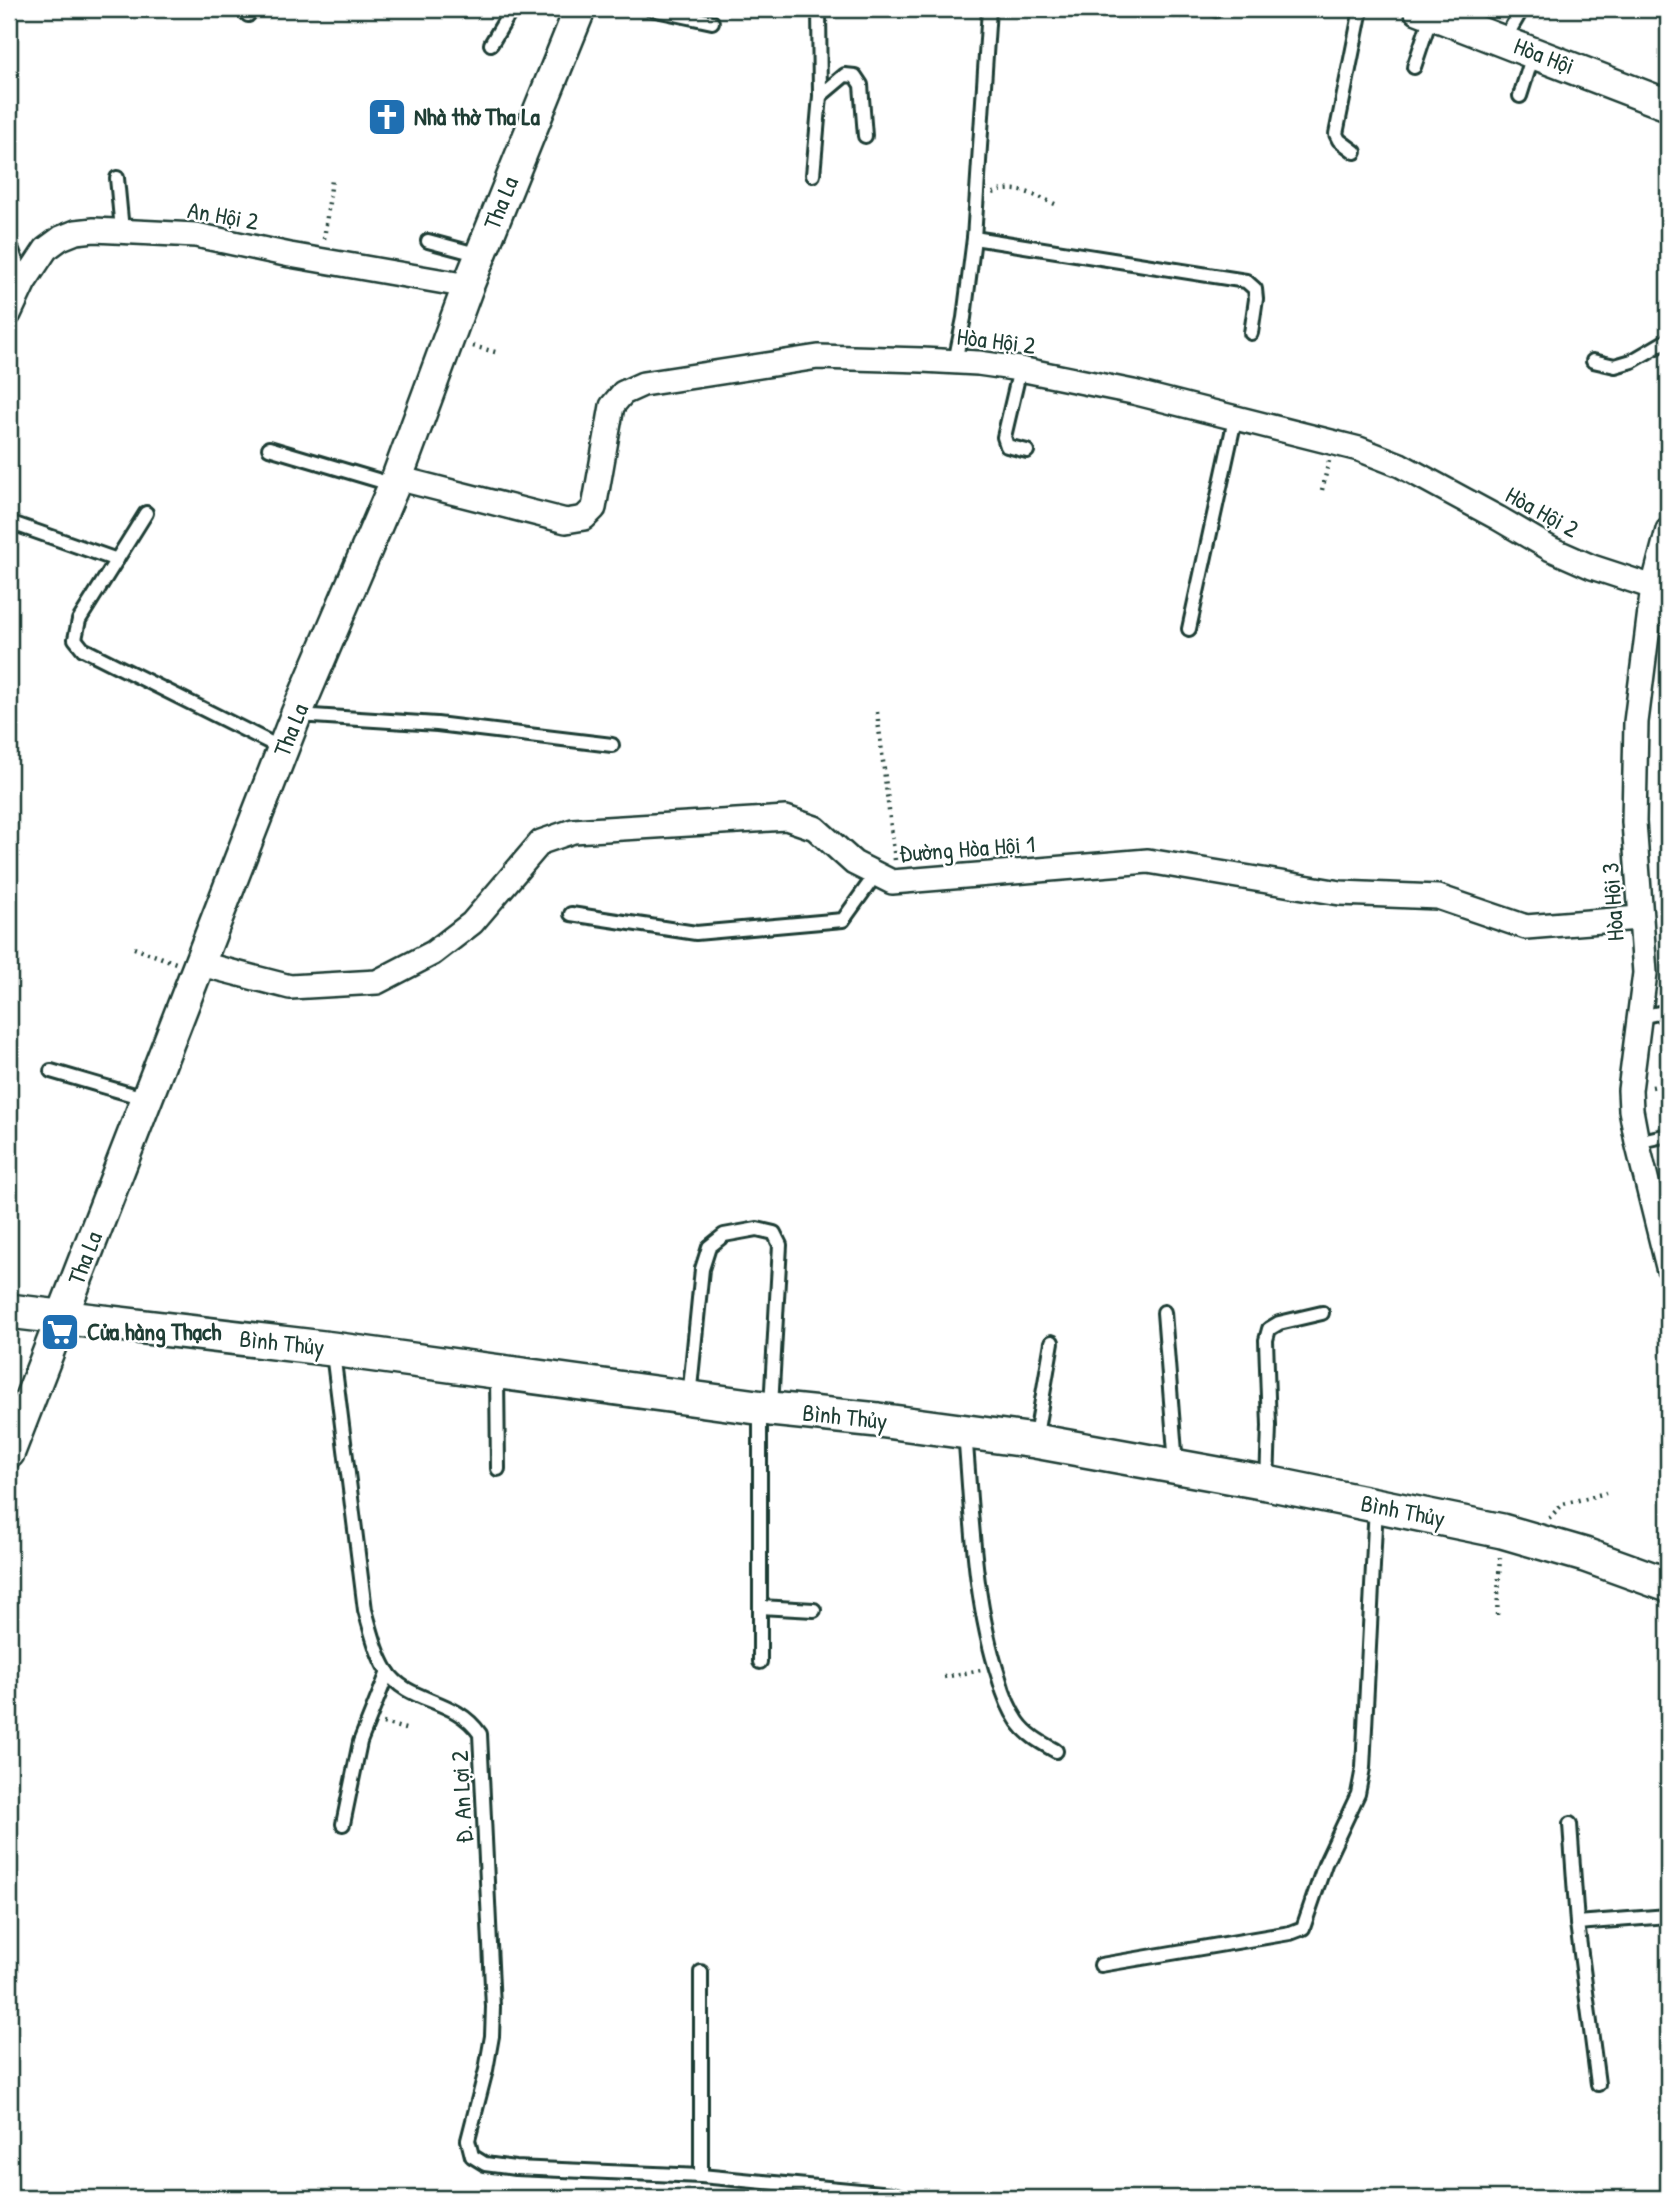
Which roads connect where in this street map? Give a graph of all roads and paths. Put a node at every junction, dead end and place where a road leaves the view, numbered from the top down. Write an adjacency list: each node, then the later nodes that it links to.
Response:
1 (512, 9): 13 (lane)
2 (580, 9): 30 (street, Tha La)
3 (651, 9): 11 (lane)
4 (819, 9): 16 (lane)
5 (989, 9): 25 (lane)
6 (1147, 9): 10 (path)
7 (1361, 9): 20 (lane)
8 (1522, 9): 12 (lane)
9 (1426, 11): 12 (street, Hòa Hội); 15 (lane)
10 (1181, 18)
11 (712, 22)
12 (1504, 40): 14 (street, Hòa Hội)
13 (491, 44)
14 (1534, 52): 17 (lane); 18 (street, Hòa Hội)
15 (1414, 67)
16 (820, 96): 19 (lane); 21 (lane)
17 (1520, 96)
18 (1668, 105)
19 (865, 136)
20 (1356, 152)
21 (813, 175)
22 (117, 178): 26 (lane)
23 (332, 180): 31 (path)
24 (1055, 204): 25 (path)
25 (975, 205): 27 (lane)
26 (122, 230): 31 (street, An Hội 2); 32 (street, An Hội 2)
27 (974, 238): 35 (lane); 38 (lane)
28 (428, 241): 30 (lane)
29 (9, 242): 32 (lane)
30 (481, 255): 33 (street, Tha La)
31 (321, 260): 33 (street, An Hội 2)
32 (23, 282): 34 (street, An Hội 2)
33 (468, 286): 43 (street, Tha La)
34 (9, 314)
35 (1251, 333)
36 (1668, 340): 37 (lane)
37 (1593, 361)
38 (955, 362): 39 (street, Hòa Hội 2); 43 (street, Hòa Hội 2)
39 (1020, 369): 40 (street, Hòa Hội 2); 42 (lane)
40 (1235, 419): 48 (street, Hòa Hội 2); 49 (lane)
41 (269, 448): 43 (lane)
42 (1027, 451)
43 (395, 482): 51 (street, Tha La)
44 (146, 513): 47 (lane)
45 (9, 522): 47 (lane)
46 (1668, 530): 48 (street, Hòa Hội 3)
47 (117, 560): 53 (lane)
48 (1658, 594): 56 (street, Hòa Hội 3)
49 (1189, 629)
50 (877, 712): 54 (path)
51 (296, 715): 52 (lane); 53 (street, Tha La)
52 (612, 746)
53 (284, 749): 58 (street, Tha La)
54 (887, 878): 55 (lane); 56 (street, Đường Hòa Hội 1); 58 (street, Đường Hòa Hội 1)
55 (571, 914)
56 (1639, 918): 60 (street, Hòa Hội 3)
57 (134, 948): 58 (path)
58 (200, 967): 62 (street, Tha La)
59 (1668, 1012): 60 (lane)
60 (1640, 1017): 64 (street, Hòa Hội 3)
61 (51, 1071): 62 (lane)
62 (147, 1099): 69 (street, Tha La)
63 (1668, 1135): 64 (lane)
64 (1636, 1142): 65 (street, Hòa Hội 3)
65 (1668, 1267)
66 (9, 1311): 69 (main road, Bình Thủy)
67 (1164, 1312): 78 (lane)
68 (1322, 1313): 80 (lane)
69 (61, 1318): 71 (main road, Bình Thủy); 77 (street, Tha La)
70 (1052, 1342): 76 (lane)
71 (332, 1349): 72 (main road, Bình Thủy); 90 (lane, Đ. An Lợi 2)
72 (497, 1371): 73 (main road, Bình Thủy); 79 (lane)
73 (689, 1398): 74 (main road, Bình Thủy); 74 (lane)
74 (766, 1409): 75 (main road, Bình Thủy); 85 (lane)
75 (965, 1432): 76 (main road, Bình Thủy); 89 (lane)
76 (1035, 1441): 78 (main road, Bình Thủy)
77 (9, 1453)
78 (1176, 1466): 80 (main road, Bình Thủy)
79 (498, 1469)
80 (1267, 1483): 82 (main road, Bình Thủy)
81 (1606, 1493): 83 (path)
82 (1376, 1505): 83 (main road, Bình Thủy); 99 (lane)
83 (1516, 1535): 84 (main road, Bình Thủy); 87 (path)
84 (1668, 1585)
85 (760, 1607): 86 (lane); 88 (lane)
86 (814, 1610)
87 (1497, 1615)
88 (760, 1662)
89 (995, 1668): 91 (path); 94 (lane)
90 (388, 1672): 92 (lane); 102 (lane, Đ. An Lợi 2)
91 (944, 1677)
92 (369, 1719): 93 (path); 95 (lane)
93 (409, 1730)
94 (1056, 1751)
95 (343, 1824)
96 (1570, 1824): 98 (lane)
97 (1668, 1916): 98 (lane)
98 (1577, 1923): 101 (lane)
99 (1101, 1965)
100 (701, 1972): 102 (lane)
101 (1598, 2084)
102 (701, 2176): 103 (lane)
103 (907, 2198)

